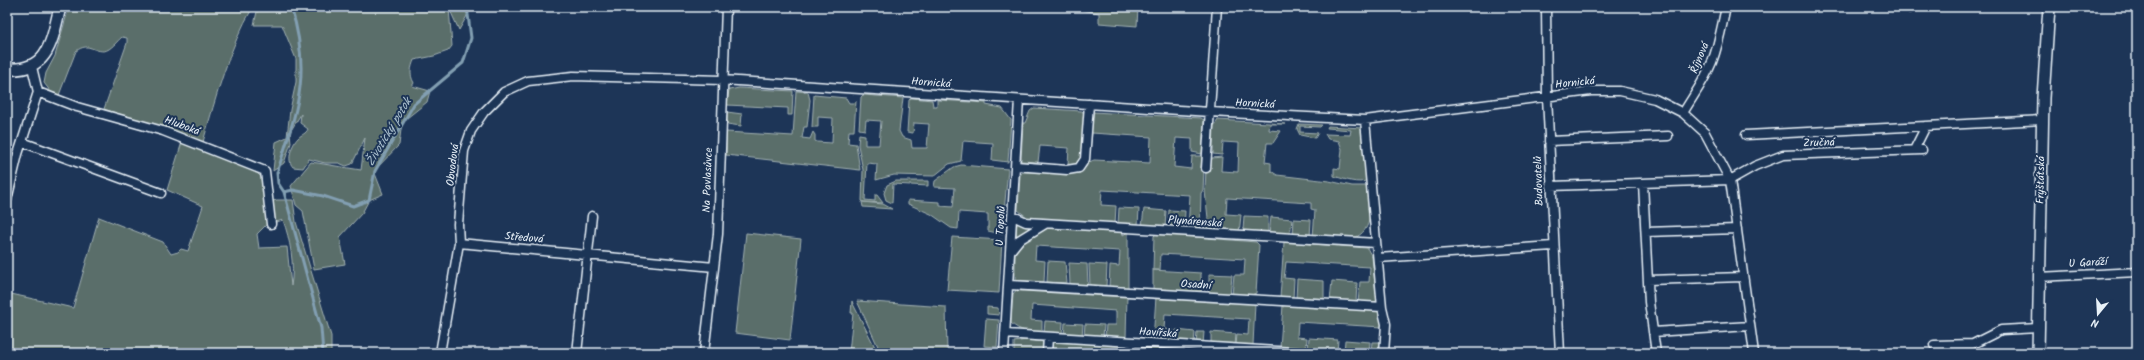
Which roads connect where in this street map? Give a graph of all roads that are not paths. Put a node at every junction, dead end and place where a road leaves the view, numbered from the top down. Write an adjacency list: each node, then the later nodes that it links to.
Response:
1 (60, 7): 7 (street)
2 (726, 7): 9 (street, Na Pavlasůvce)
3 (1217, 7): 14 (street)
4 (1546, 7): 11 (street, Budovatelů)
5 (1726, 7): 15 (street, Říjnová)
6 (2049, 7): 17 (street, Fryštátská)
7 (32, 67): 8 (street); 10 (street)
8 (7, 69)
9 (722, 80): 12 (street, Hornická); 36 (street, Obvodová); 42 (street, Na Pavlasůvce)
10 (38, 92): 22 (street); 33 (street, Hluboká)
11 (1547, 97): 15 (street, Hornická); 16 (street, Hornická); 21 (street, Budovatelů)
12 (1019, 100): 13 (street, Hornická); 23 (street, U Topolů)
13 (1089, 104): 14 (street, Hornická); 23 (street)
14 (1210, 112): 16 (street, Hornická); 24 (street)
15 (1683, 113): 25 (street, Hornická)
16 (1365, 120): 37 (street)
17 (2042, 120): 18 (street, Zručná); 45 (street, Fryštátská)
18 (1926, 126): 19 (street, Zručná); 25 (street, Zručná)
19 (1746, 135)
20 (1668, 136): 21 (street)
21 (1549, 141): 27 (street, Budovatelů)
22 (22, 142): 28 (street); 29 (street)
23 (1016, 166): 31 (street, U Topolů)
24 (1206, 168)
25 (1730, 180): 26 (street); 34 (street, Hornická)
26 (1643, 183): 27 (street); 35 (street)
27 (1550, 186): 38 (street, Budovatelů)
28 (161, 193)
29 (7, 200)
30 (592, 216): 40 (street)
31 (1013, 216): 32 (street, Plynárenská); 39 (street, U Topolů)
32 (1046, 223): 37 (street, Plynárenská); 39 (street)
33 (271, 224)
34 (1737, 229): 35 (street); 44 (street, Hornická)
35 (1646, 232): 46 (street)
36 (459, 242): 40 (street, Středová); 57 (street, Obvodová)
37 (1376, 243): 41 (street)
38 (1553, 246): 41 (street); 66 (street, Budovatelů)
39 (1011, 250): 47 (street, U Topolů)
40 (587, 255): 42 (street, Středová); 58 (street)
41 (1378, 258): 48 (street)
42 (714, 267): 59 (street, Na Pavlasůvce)
43 (2137, 272): 45 (street, U Garáží)
44 (1743, 277): 46 (street); 49 (street, Hornická)
45 (2039, 277): 50 (street, Fryštátská)
46 (1648, 280): 51 (street)
47 (1008, 285): 48 (street, Osadní); 52 (street, U Topolů)
48 (1382, 307): 65 (street)
49 (1750, 326): 51 (street); 68 (street, Hornická)
50 (2038, 328): 55 (street); 69 (street, Fryštátská)
51 (1653, 332): 67 (street)
52 (1005, 334): 53 (street, Havířská); 60 (street, U Topolů)
53 (1048, 337): 54 (street, Havířská); 61 (street)
54 (1131, 342): 56 (street, Havířská); 62 (street)
55 (1934, 345)
56 (1218, 350): 63 (street, Havířská)
57 (440, 353)
58 (577, 353)
59 (704, 353)
60 (1004, 353)
61 (1047, 353)
62 (1130, 353)
63 (1301, 353): 64 (street, Havířská)
64 (1310, 353)
65 (1384, 353)
66 (1560, 353)
67 (1656, 353)
68 (1754, 353)
69 (2038, 353)

